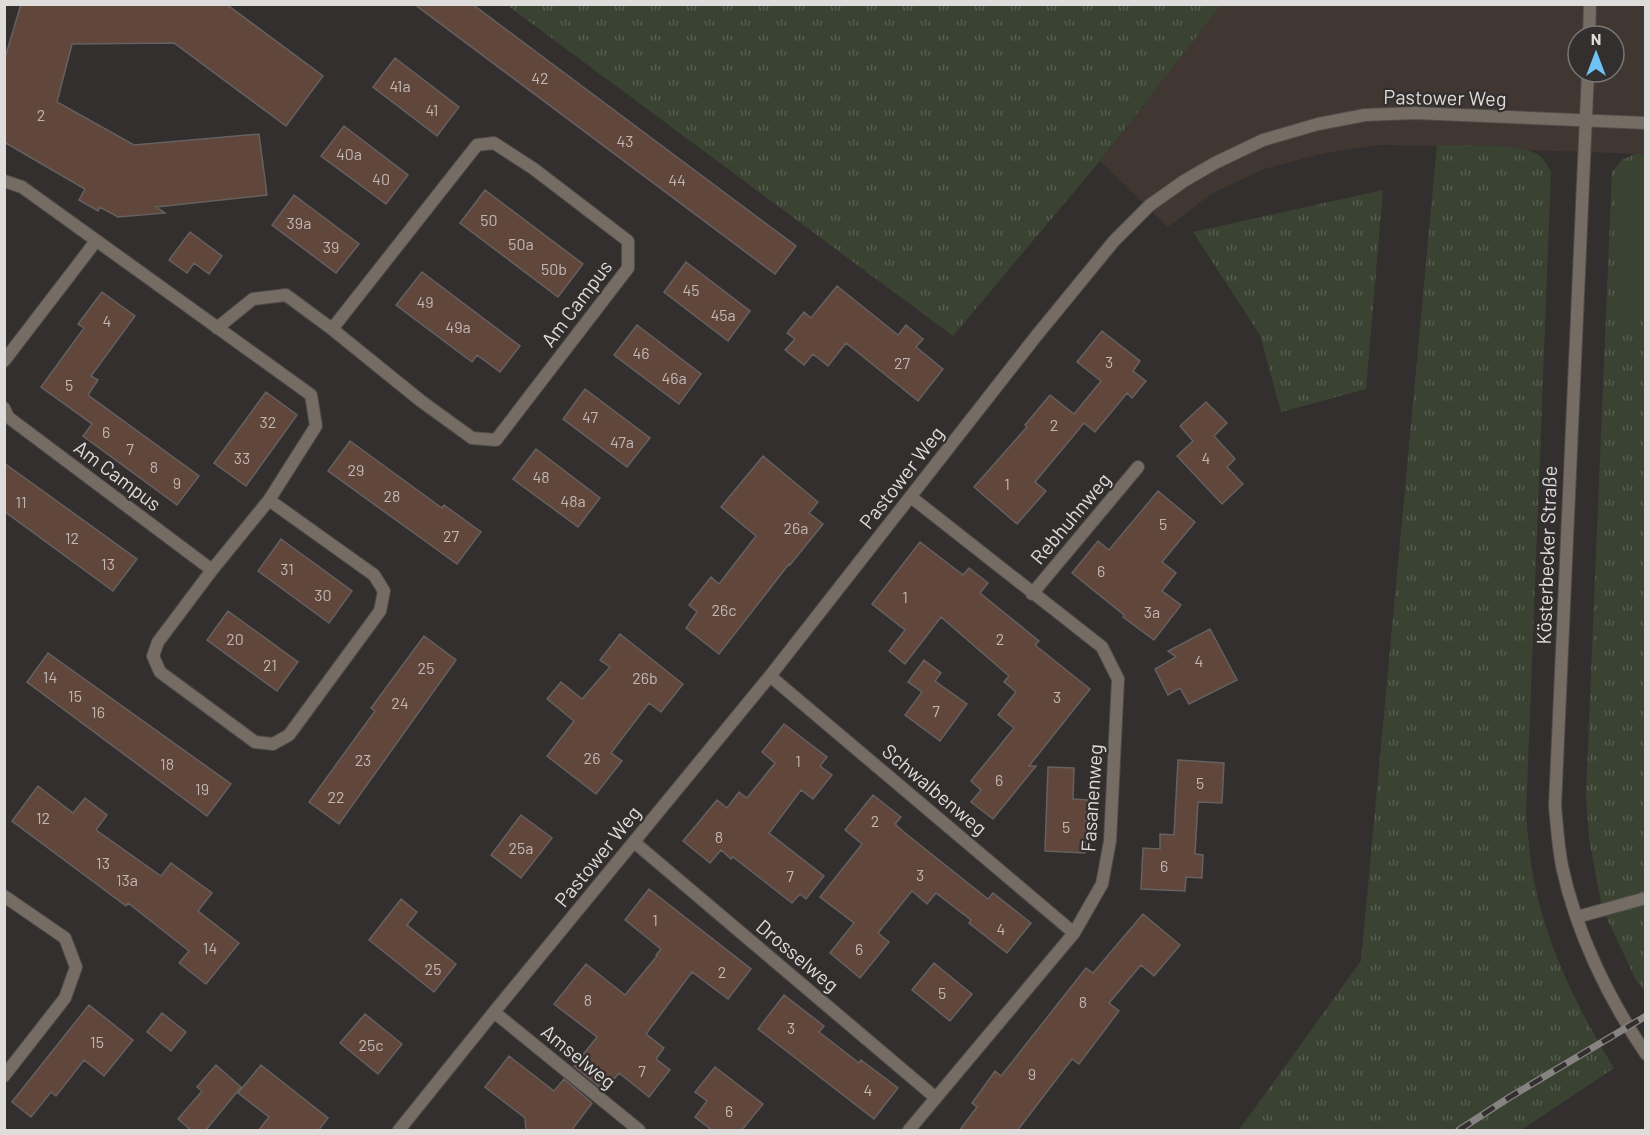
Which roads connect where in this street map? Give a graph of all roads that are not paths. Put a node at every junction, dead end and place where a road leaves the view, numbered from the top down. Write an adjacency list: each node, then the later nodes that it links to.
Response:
1 (1590, 4): 2 (street)
2 (1589, 24)
3 (1587, 84): 4 (street, Kösterbecker Straße)
4 (1585, 120): 5 (street, Pastower Weg); 13 (street, Pastower Weg); 21 (street, Kösterbecker Straße)
5 (1646, 123)
6 (4, 182): 7 (street)
7 (96, 241): 8 (street); 10 (street)
8 (217, 328): 9 (street, Am Campus); 14 (street)
9 (332, 328): 9 (street, Am Campus)
10 (4, 361)
11 (4, 408): 15 (street, Am Campus)
12 (1138, 467): 16 (street, Rebhuhnweg)
13 (911, 497): 16 (street, Fasanenweg); 17 (street, Pastower Weg)
14 (269, 500): 15 (street); 15 (street)
15 (212, 570)
16 (1032, 594): 22 (street, Fasanenweg)
17 (770, 676): 18 (street, Pastower Weg); 22 (street, Schwalbenweg)
18 (634, 842): 23 (street, Pastower Weg); 26 (street, Drosselweg)
19 (4, 896): 25 (street)
20 (1646, 898): 21 (street)
21 (1576, 917): 24 (street, Kösterbecker Straße)
22 (1074, 933): 26 (street, Fasanenweg)
23 (494, 1012): 27 (street, Pastower Weg); 28 (street, Amselweg)
24 (1646, 1054)
25 (4, 1076)
26 (936, 1098): 29 (street, Fasanenweg)
27 (399, 1131)
28 (639, 1131)
29 (909, 1131)

